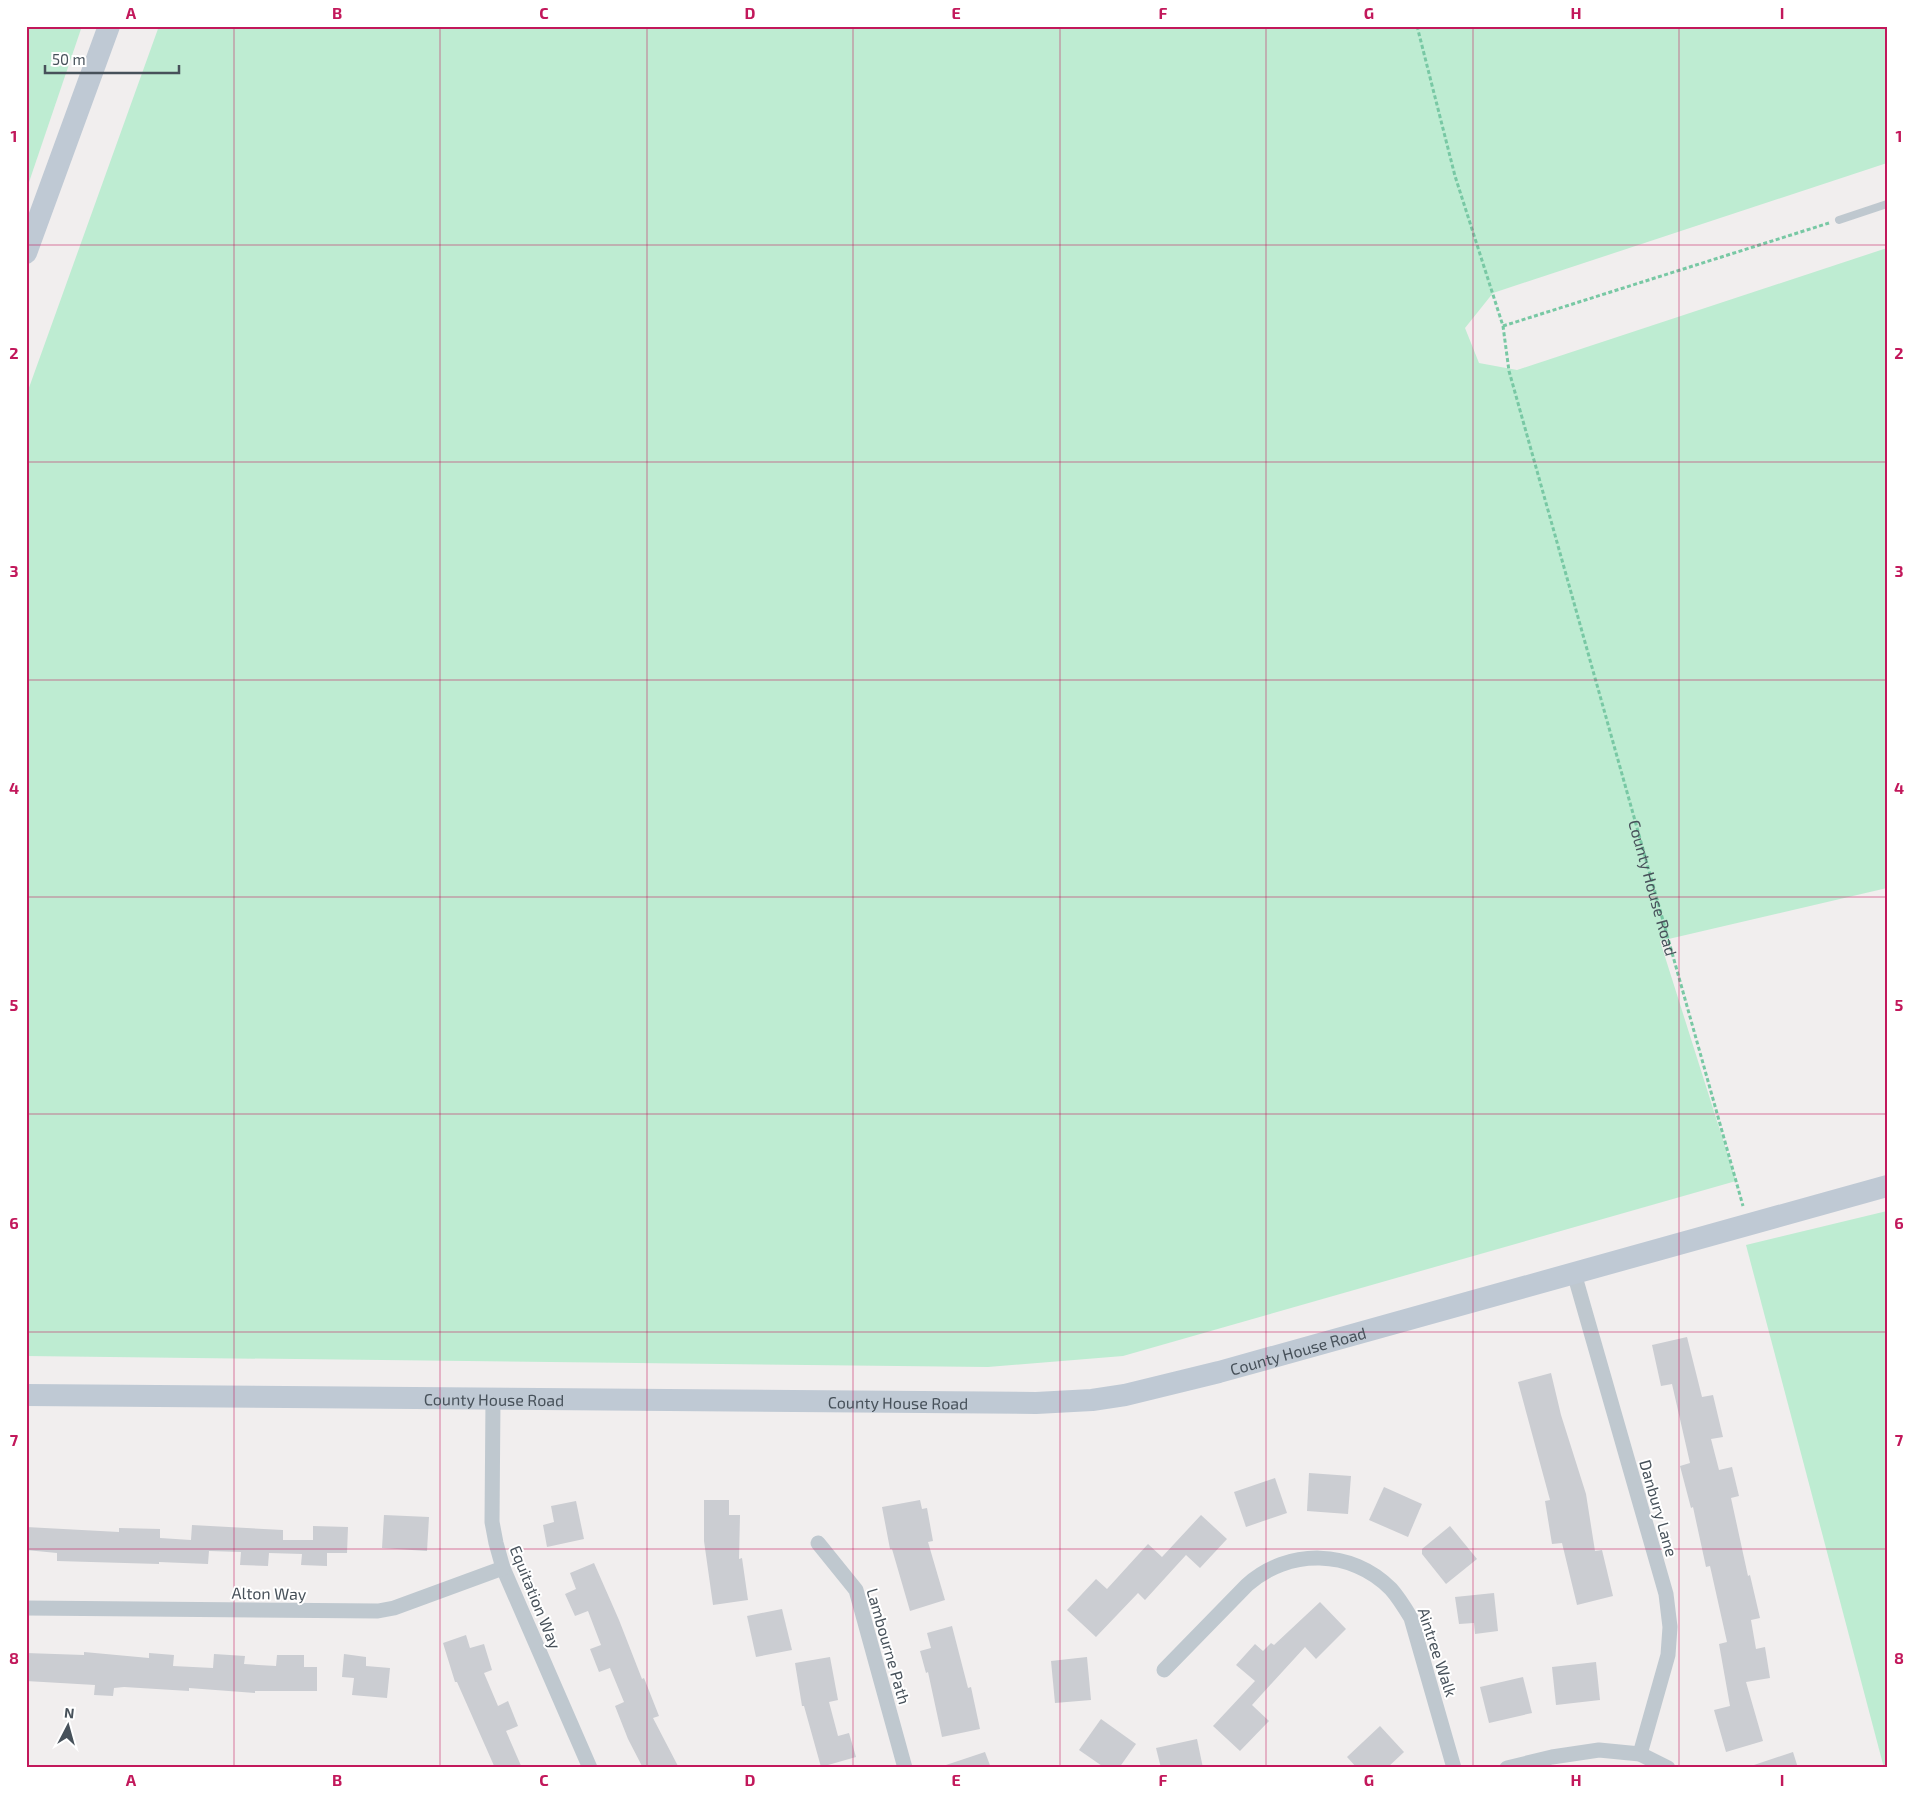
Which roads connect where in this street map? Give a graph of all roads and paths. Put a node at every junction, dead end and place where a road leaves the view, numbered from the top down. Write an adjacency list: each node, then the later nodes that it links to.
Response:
1 (109, 26): 5 (street)
2 (1417, 26): 6 (path, County House Road)
3 (1887, 204): 4 (lane)
4 (1839, 220): 6 (path)
5 (26, 253)
6 (1503, 326): 8 (path, County House Road)
7 (1887, 1186): 8 (street, County House Road)
8 (1748, 1224): 9 (street, County House Road)
9 (1574, 1273): 11 (street, County House Road); 16 (street, Danbury Lane)
10 (26, 1395): 11 (street, County House Road)
11 (493, 1399): 13 (street, Equitation Way)
12 (818, 1544): 18 (street, Lambourne Path)
13 (504, 1568): 14 (street, Alton Way); 17 (street, Equitation Way)
14 (26, 1608)
15 (1164, 1670): 19 (street, Aintree Walk)
16 (1640, 1754): 20 (street); 21 (street)
17 (590, 1768)
18 (905, 1768)
19 (1454, 1768)
20 (1507, 1768)
21 (1668, 1768)

